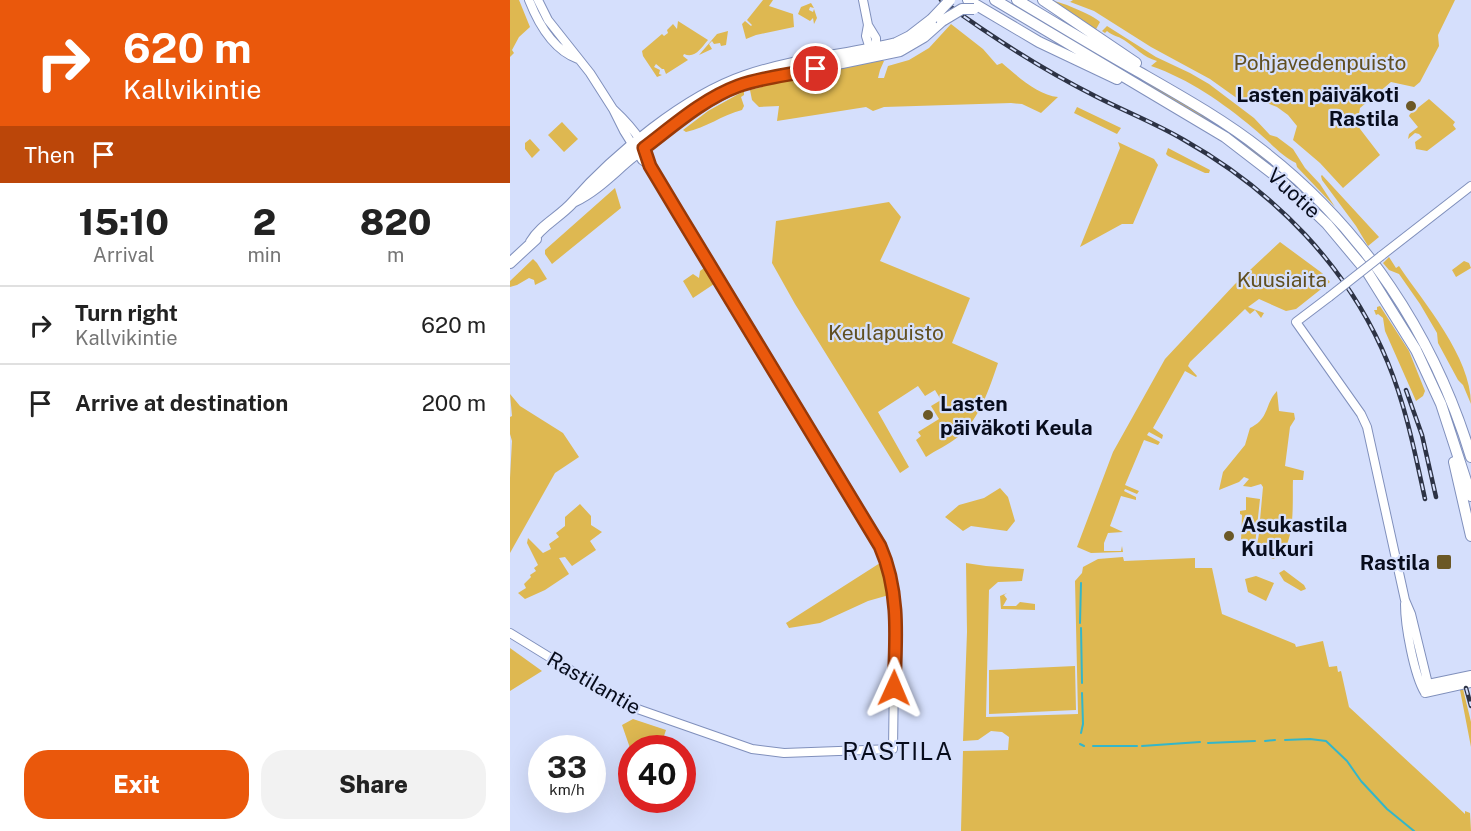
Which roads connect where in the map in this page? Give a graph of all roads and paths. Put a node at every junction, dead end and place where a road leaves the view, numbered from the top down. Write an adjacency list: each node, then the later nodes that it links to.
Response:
1 (529, 0): 12 (street)
2 (538, 0): 12 (street)
3 (863, 0): 11 (street)
4 (950, 0): 10 (main road, bridge)
5 (961, 0): 10 (main road, bridge)
6 (995, 0): 13 (main road, Vuotie)
7 (1017, 0): 13 (main road, Vuotie)
8 (1043, 0): 13 (main road)
9 (971, 4): 10 (main road, bridge); 13 (main road)
10 (937, 22): 11 (main road)
11 (874, 51): 14 (main road)
12 (578, 59): 14 (street)
13 (1166, 95): 17 (main road, Vuotie); 18 (main road, Vuotie)
14 (639, 147): 16 (main road); 23 (street, Rastilantie)
15 (1471, 186): 25 (street, bridge)
16 (510, 263)
17 (1440, 404): 21 (main road, Vuotie); 22 (main road)
18 (1454, 406): 19 (main road); 20 (main road, Vuotie)
19 (1471, 443)
20 (1471, 457)
21 (1471, 496)
22 (1471, 536)
23 (510, 633)
24 (1471, 675): 25 (street)
25 (1460, 681): 26 (street)
26 (1471, 683)

